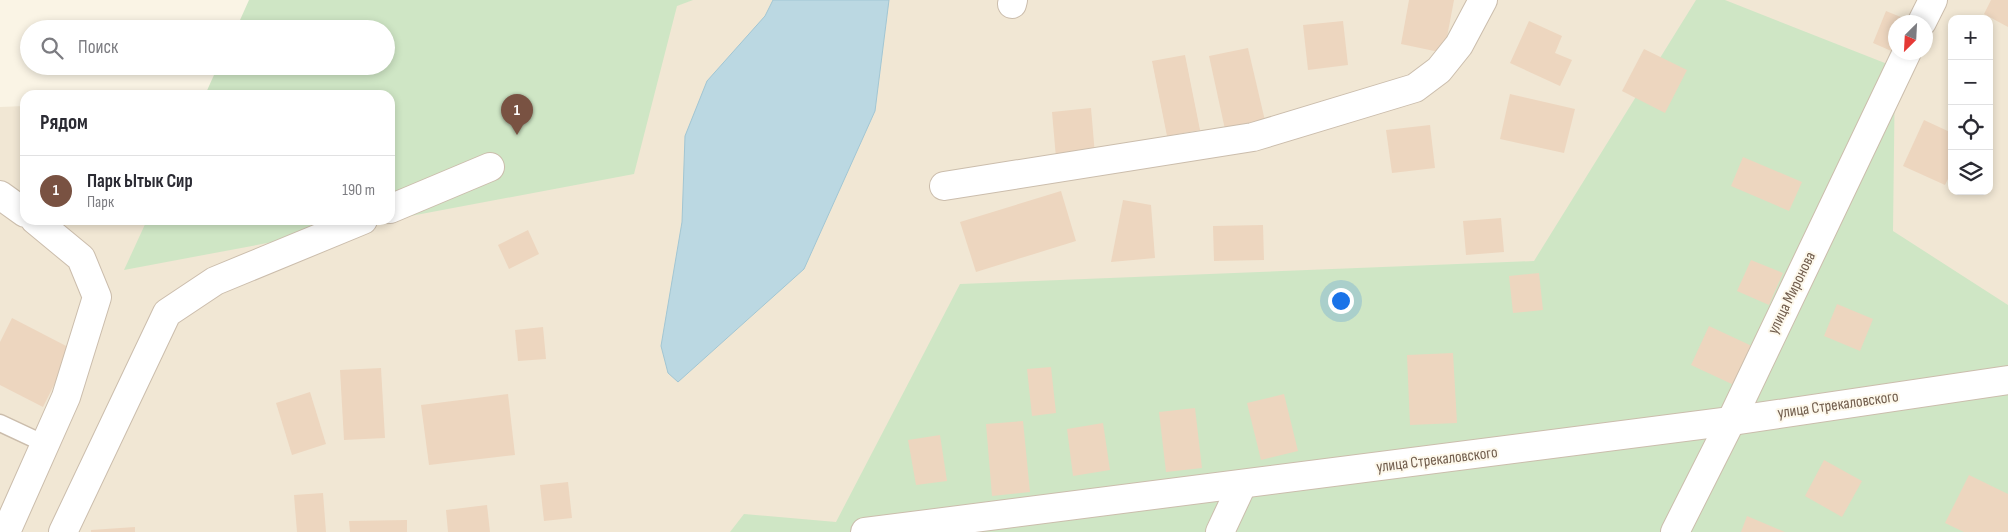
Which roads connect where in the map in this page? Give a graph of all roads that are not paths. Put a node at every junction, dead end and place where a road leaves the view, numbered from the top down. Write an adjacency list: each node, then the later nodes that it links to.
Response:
1 (1483, 0): 6 (street)
2 (1933, 0): 3 (street)
3 (1926, 15)
4 (1903, 60): 13 (street, улица Миронова)
5 (490, 167): 8 (street)
6 (944, 186)
7 (0, 195): 9 (street)
8 (395, 207)
9 (20, 209)
10 (41, 225): 15 (street)
11 (350, 225): 18 (street)
12 (2008, 380): 13 (street, улица Стрекаловского)
13 (1731, 421): 16 (street, улица Стрекаловского); 21 (street, улица Миронова)
14 (0, 423): 15 (lane)
15 (45, 444): 17 (street)
16 (1242, 485): 19 (street, улица Стрекаловского); 20 (street)
17 (6, 532)
18 (63, 532)
19 (865, 532)
20 (1220, 532)
21 (1675, 532)

